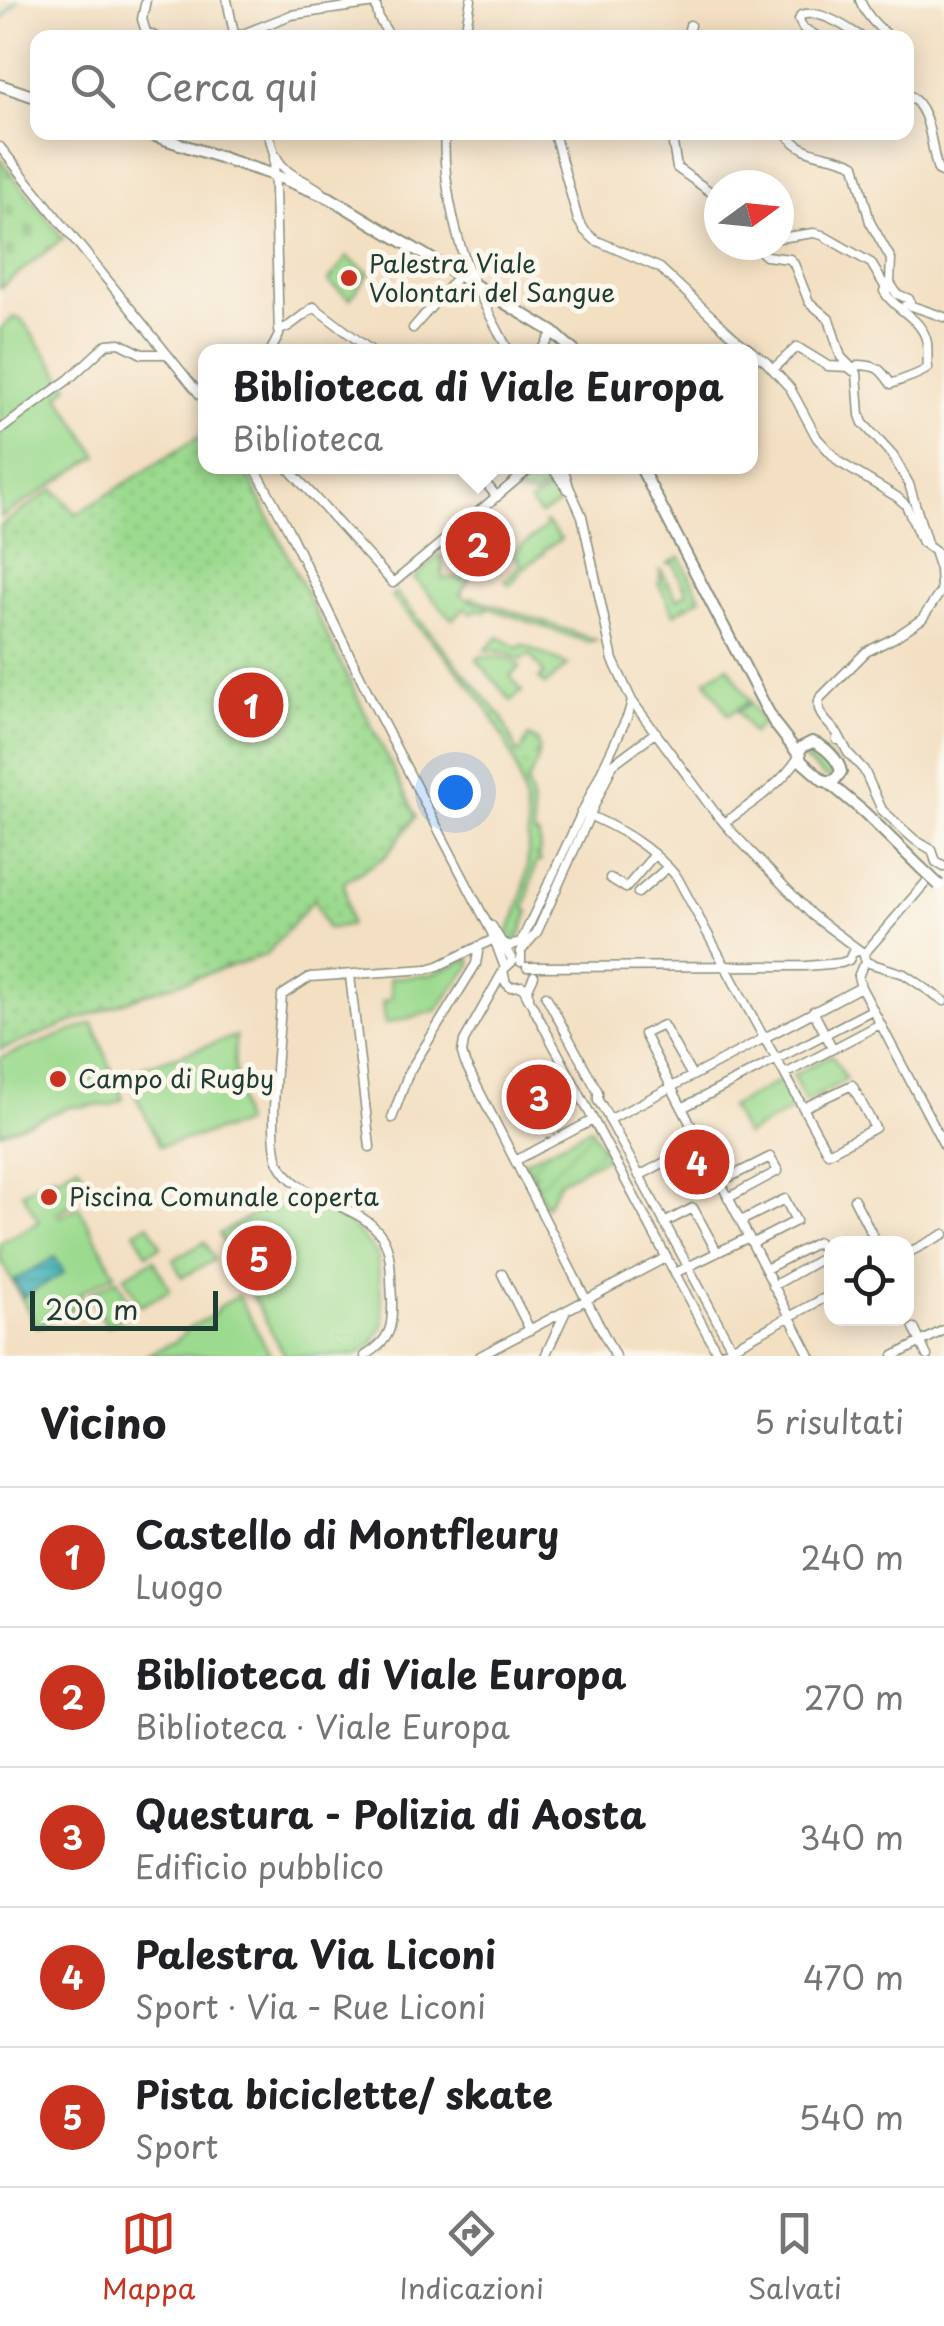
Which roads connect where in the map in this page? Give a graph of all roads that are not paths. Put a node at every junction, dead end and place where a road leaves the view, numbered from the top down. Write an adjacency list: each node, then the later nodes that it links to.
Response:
1 (146, 0): 7 (street)
2 (226, 0): 8 (street)
3 (471, 0): 11 (street)
4 (860, 0): 15 (street)
5 (375, 2): 9 (street); 10 (street)
6 (690, 25): 12 (street)
7 (145, 30)
8 (233, 30)
9 (253, 30)
10 (386, 30)
11 (465, 30)
12 (689, 30)
13 (806, 30): 14 (street)
14 (849, 30)
15 (881, 30)
16 (0, 85): 17 (main road)
17 (30, 95)
18 (914, 98): 27 (street)
19 (167, 140): 28 (main road)
20 (270, 140): 26 (street)
21 (445, 140): 34 (street)
22 (556, 140): 46 (street)
23 (672, 140): 29 (street)
24 (791, 140): 36 (street)
25 (0, 146): 47 (street)
26 (274, 154): 28 (street); 30 (street)
27 (944, 173)
28 (274, 175): 30 (main road); 39 (street)
29 (704, 187)
30 (330, 198): 33 (main road)
31 (794, 235): 35 (street)
32 (791, 260): 49 (street)
33 (458, 276): 34 (main road); 38 (street)
34 (476, 285): 40 (main road); 43 (street)
35 (886, 287): 36 (street); 49 (street)
36 (910, 306): 37 (street)
37 (944, 317)
38 (412, 328)
39 (278, 331): 41 (street); 42 (street)
40 (553, 332): 44 (street); 45 (main road)
41 (275, 344)
42 (363, 344)
43 (505, 344)
44 (546, 344)
45 (566, 344)
46 (743, 344)
47 (167, 354): 51 (street); 52 (street)
48 (758, 357): 50 (street)
49 (855, 368): 50 (street); 62 (street)
50 (773, 369): 62 (street)
51 (198, 392)
52 (0, 430)
53 (258, 474): 86 (street)
54 (293, 474): 60 (street)
55 (478, 474): 60 (street)
56 (524, 474): 60 (street)
57 (557, 474): 61 (street)
58 (565, 474): 61 (street)
59 (644, 474): 66 (main road)
60 (497, 497)
61 (573, 497): 65 (street)
62 (931, 550): 63 (street); 64 (street)
63 (944, 558)
64 (943, 588): 68 (street)
65 (632, 701): 67 (street); 78 (street)
66 (770, 714): 69 (main road); 71 (main road)
67 (656, 732): 78 (street); 79 (street)
68 (838, 737): 70 (street); 72 (street); 73 (street)
69 (806, 743): 70 (main road); 71 (main road)
70 (822, 746): 73 (main road)
71 (799, 756): 74 (main road); 75 (street)
72 (858, 764): 73 (street); 82 (street)
73 (838, 765): 76 (main road); 77 (main road)
74 (808, 767): 75 (street); 76 (main road)
75 (787, 775): 79 (street)
76 (828, 782): 77 (main road)
77 (865, 813): 84 (main road, bridge)
78 (585, 814): 80 (street); 88 (street); 93 (street)
79 (724, 822): 91 (street)
80 (655, 854): 81 (street); 83 (street)
81 (668, 866): 85 (street); 95 (street)
82 (938, 866)
83 (610, 878)
84 (937, 885): 91 (street)
85 (638, 893)
86 (475, 902): 87 (street); 89 (street); 90 (street)
87 (494, 939): 90 (street); 93 (street)
88 (522, 942): 89 (street); 93 (street)
89 (504, 943): 93 (street)
90 (481, 945): 96 (street); 116 (street)
91 (862, 958): 92 (street); 92 (street); 98 (street); 100 (street)
92 (849, 960): 95 (street)
93 (514, 964): 94 (street); 97 (street); 97 (street); 122 (street)
94 (553, 968): 95 (street); 97 (street)
95 (726, 968): 106 (street)
96 (350, 976): 121 (street); 149 (street)
97 (528, 982): 103 (street); 103 (street)
98 (861, 987): 101 (street); 102 (street)
99 (546, 996): 112 (street)
100 (944, 1001)
101 (872, 1010): 104 (street); 105 (street)
102 (813, 1011): 105 (street); 106 (street)
103 (536, 1014): 113 (street)
104 (880, 1024): 107 (street); 120 (street)
105 (825, 1034): 107 (street); 108 (street)
106 (764, 1038): 108 (street); 110 (street)
107 (832, 1049): 109 (street)
108 (777, 1059): 109 (street); 114 (street)
109 (785, 1074): 115 (street)
110 (692, 1076): 111 (street); 111 (street)
111 (672, 1087): 114 (street); 118 (street)
112 (598, 1102): 113 (street); 118 (street)
113 (587, 1108): 117 (street)
114 (682, 1108): 119 (street)
115 (803, 1108): 115 (street)
116 (392, 1118)
117 (593, 1120): 122 (street); 134 (street)
118 (609, 1120): 123 (street)
119 (700, 1144): 123 (street); 124 (street)
120 (944, 1145)
121 (370, 1147)
122 (515, 1161): 141 (street)
123 (639, 1176): 128 (street)
124 (720, 1182): 125 (street); 125 (street)
125 (728, 1198): 127 (street)
126 (854, 1200): 130 (street)
127 (741, 1221): 131 (street); 131 (street)
128 (664, 1223): 133 (street); 135 (street)
129 (944, 1234): 132 (street)
130 (873, 1236)
131 (751, 1240): 133 (street); 136 (street)
132 (914, 1250)
133 (717, 1252): 135 (street)
134 (667, 1256): 137 (street); 141 (street)
135 (688, 1268): 137 (street); 148 (street)
136 (766, 1269): 139 (street); 139 (street)
137 (675, 1273): 153 (street)
138 (502, 1274): 145 (street)
139 (773, 1286): 143 (street)
140 (824, 1298): 143 (street)
141 (586, 1300): 142 (street); 152 (street)
142 (566, 1310): 145 (street); 151 (street)
143 (788, 1317): 148 (street); 154 (street)
144 (914, 1328): 147 (street)
145 (530, 1330): 150 (street)
146 (944, 1330): 147 (street)
147 (920, 1342): 155 (street); 156 (street)
148 (734, 1352): 153 (street)
149 (366, 1356)
150 (480, 1356)
151 (545, 1356)
152 (615, 1356)
153 (719, 1356)
154 (810, 1356)
155 (894, 1356)
156 (928, 1356)

